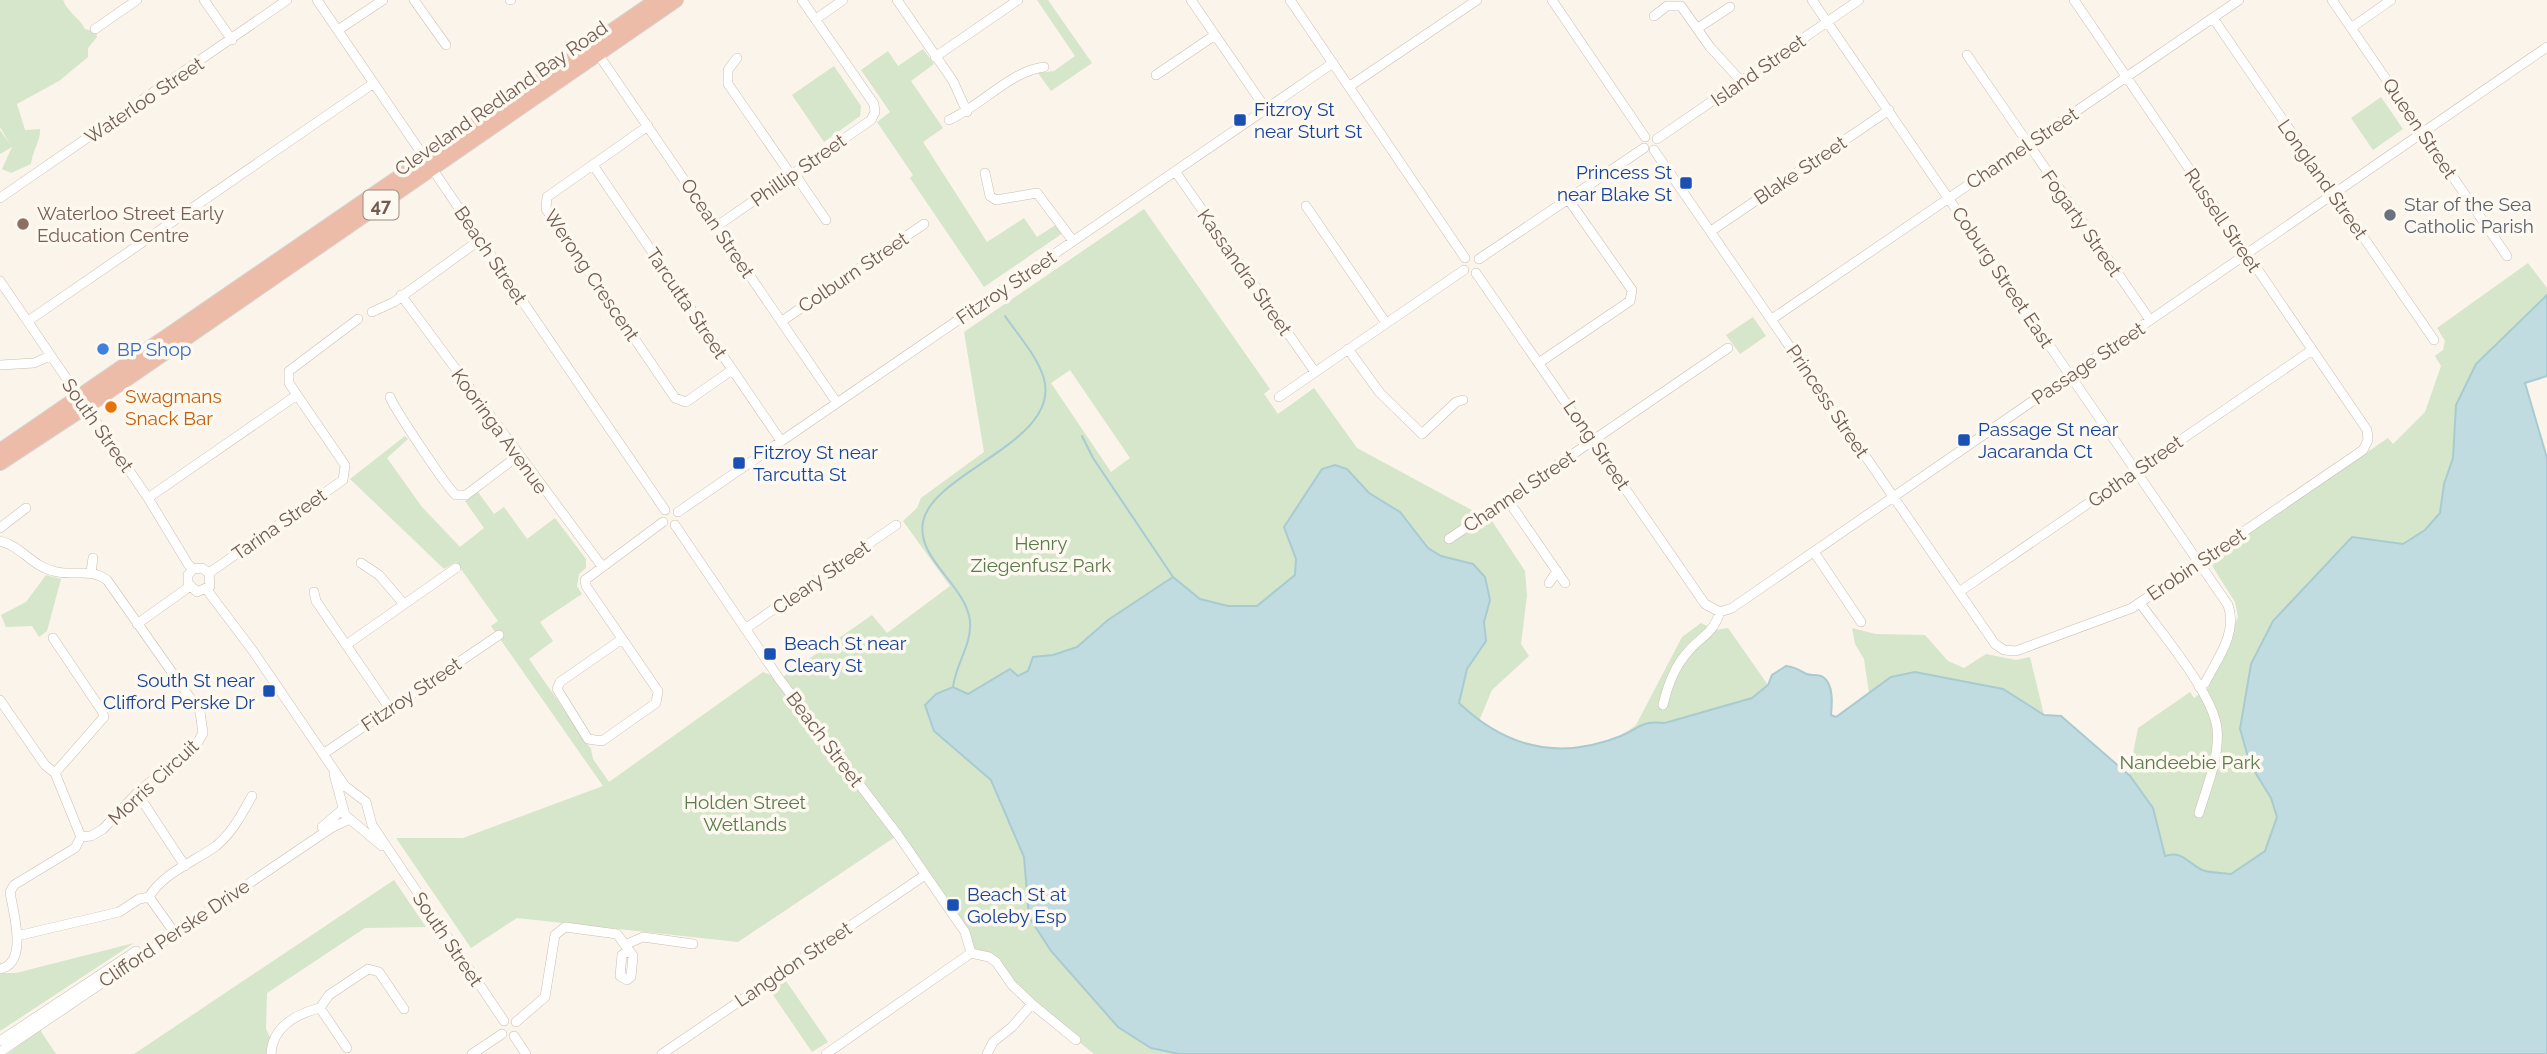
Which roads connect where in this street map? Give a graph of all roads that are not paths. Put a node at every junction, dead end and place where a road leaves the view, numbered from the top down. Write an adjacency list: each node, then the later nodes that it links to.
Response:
1 (137, 0): 33 (street)
2 (204, 0): 36 (street)
3 (287, 0): 36 (street, Waterloo Street)
4 (317, 0): 34 (street, Beach Street)
5 (383, 0): 34 (street)
6 (414, 0): 37 (street)
7 (657, 0): 60 (highway, Cleveland Redland Bay Road / 47)
8 (676, 0): 39 (highway, Cleveland Redland Bay Road / 47)
9 (803, 0): 29 (street)
10 (844, 0): 29 (street)
11 (897, 0): 41 (street)
12 (999, 0): 26 (street)
13 (1018, 0): 26 (street)
14 (1191, 0): 35 (street)
15 (1290, 0): 43 (street)
16 (1477, 0): 49 (street)
17 (1552, 0): 56 (street)
18 (1812, 0): 30 (street, Coburg Street East)
19 (1859, 0): 30 (street, Island Street)
20 (2074, 0): 46 (street, Russell Street)
21 (2239, 0): 28 (street, Channel Street)
22 (2332, 0): 31 (street, Queen Street)
23 (2391, 0): 31 (street)
24 (1683, 3): 27 (street); 32 (street)
25 (1730, 6): 32 (street)
26 (1005, 9): 41 (street)
27 (1654, 16)
28 (2213, 18): 46 (street, Channel Street); 65 (street, Longland Street)
29 (816, 19): 64 (street, Phillip Street)
30 (1826, 22): 47 (street, Island Street); 51 (street, Coburg Street East)
31 (2351, 27): 55 (street, Queen Street)
32 (1698, 28): 47 (street)
33 (95, 29)
34 (338, 30): 48 (street, Beach Street)
35 (1215, 35): 45 (street); 50 (street)
36 (232, 40): 66 (street, Waterloo Street)
37 (446, 45)
38 (2547, 47): 55 (street, Passage Street)
39 (598, 54): 54 (street, Ocean Street); 60 (highway, Cleveland Redland Bay Road / 47)
40 (1967, 55): 58 (street, Fogarty Street)
41 (935, 57): 52 (street)
42 (737, 58): 64 (street)
43 (1333, 63): 49 (street); 50 (street, Fitzroy Street)
44 (1044, 67): 52 (street)
45 (1156, 75)
46 (2126, 77): 58 (street, Channel Street); 76 (street, Russell Street)
47 (1742, 82): 57 (street, Island Street)
48 (374, 83): 60 (street, Beach Street); 89 (street)
49 (1350, 86): 78 (street)
50 (1266, 109): 62 (street, Fitzroy Street)
51 (1889, 110): 67 (street, Coburg Street East); 73 (street, Blake Street)
52 (967, 112): 53 (street)
53 (949, 120)
54 (648, 127): 61 (street, Werong Crescent); 72 (street, Ocean Street)
55 (2422, 133): 65 (street, Passage Street); 77 (street, Queen Street)
56 (1645, 136): 57 (street); 59 (street)
57 (1657, 139): 59 (street)
58 (2028, 144): 67 (street, Channel Street); 88 (street, Fogarty Street)
59 (1649, 149): 68 (street); 73 (street, Princess Street)
60 (430, 165): 74 (street, Beach Street); 107 (highway, Cleveland Redland Bay Road / 47)
61 (593, 165): 100 (street, Tarcutta Street); 100 (street, Werong Crescent)
62 (1175, 171): 75 (street, Fitzroy Street); 101 (street, Kassandra Street)
63 (985, 173): 75 (street)
64 (792, 174): 70 (street); 72 (street, Phillip Street)
65 (2334, 194): 76 (street, Passage Street); 93 (street, Longland Street)
66 (0, 198)
67 (1949, 198): 87 (street, Channel Street); 102 (street, Coburg Street East)
68 (1568, 199): 79 (street); 98 (street)
69 (1306, 206): 91 (street)
70 (827, 220)
71 (924, 224): 90 (street, Colburn Street)
72 (716, 226): 90 (street, Ocean Street)
73 (1711, 231): 87 (street, Princess Street)
74 (481, 239): 83 (street); 120 (street, Beach Street)
75 (1073, 241): 108 (street, Fitzroy Street)
76 (2246, 254): 88 (street, Passage Street); 96 (street, Russell Street)
77 (2507, 257)
78 (1465, 258): 79 (street); 80 (street)
79 (1479, 259): 81 (street)
80 (1464, 270): 81 (street); 91 (street)
81 (1476, 272): 98 (street, Long Street)
82 (0, 281): 89 (street, South Street)
83 (401, 295): 84 (street); 113 (street, Kooringa Avenue)
84 (372, 312)
85 (340, 316): 92 (street)
86 (358, 319): 92 (street)
87 (1772, 319): 116 (street, Princess Street)
88 (2150, 320): 102 (street, Passage Street)
89 (28, 321): 97 (street, South Street)
90 (782, 321): 108 (street, Ocean Street)
91 (1386, 323): 95 (street)
92 (347, 327): 103 (street)
93 (2434, 340)
94 (1728, 348): 109 (street, Channel Street)
95 (1348, 349): 101 (street); 106 (street)
96 (2312, 350): 110 (street, Russell Street); 115 (street, Gotha Street)
97 (50, 356): 99 (street); 107 (street, South Street)
98 (1540, 362): 109 (street, Long Street)
99 (0, 365)
100 (732, 370): 111 (street, Tarcutta Street)
101 (1315, 372): 105 (street)
102 (2069, 375): 115 (street, Coburg Street East); 116 (street, Passage Street)
103 (298, 395): 117 (street); 137 (street, Tarina Street)
104 (390, 397): 113 (street)
105 (1279, 397)
106 (1463, 400)
107 (82, 402): 112 (highway, Cleveland Redland Bay Road / 47); 114 (highway, Cleveland Redland Bay Road / 47); 117 (street, South Street)
108 (837, 403): 111 (street, Fitzroy Street)
109 (1594, 440): 118 (street, Channel Street); 146 (street, Long Street)
110 (2368, 440): 130 (street, Erobin Street)
111 (781, 441): 121 (street, Fitzroy Street)
112 (0, 451)
113 (519, 455): 132 (street, Kooringa Avenue)
114 (0, 463)
115 (2136, 471): 130 (street, Coburg Street East); 143 (street, Gotha Street)
116 (1894, 497): 128 (street, Passage Street); 143 (street, Princess Street)
117 (148, 498): 134 (street, South Street)
118 (1507, 499): 126 (street, Channel Street); 135 (street)
119 (26, 508): 125 (street)
120 (665, 510): 121 (street); 122 (street)
121 (678, 512): 123 (street)
122 (663, 522): 123 (street); 132 (street)
123 (675, 525): 149 (street, Beach Street)
124 (896, 525): 149 (street, Cleary Street)
125 (0, 528)
126 (1449, 539)
127 (0, 541): 136 (street)
128 (1814, 552): 146 (street, Passage Street); 147 (street)
129 (93, 558): 136 (street)
130 (2199, 562): 145 (street, Erobin Street); 155 (street, Coburg Street East)
131 (361, 563): 144 (street)
132 (601, 565): 152 (street)
133 (456, 568): 144 (street)
134 (193, 569): 137 (street); 140 (street)
135 (1557, 571): 138 (street); 139 (street)
136 (91, 572): 148 (street, Morris Circuit)
137 (209, 573): 141 (street)
138 (1549, 583)
139 (1565, 583)
140 (189, 587): 141 (street); 148 (street)
141 (207, 590): 159 (street, South Street)
142 (314, 592): 153 (street)
143 (1959, 593): 154 (street, Princess Street)
144 (403, 603): 153 (street)
145 (2140, 603): 154 (street, Erobin Street); 155 (street)
146 (1720, 612): 157 (street, Passage Street)
147 (1861, 622)
148 (138, 624): 162 (street, Morris Circuit)
149 (745, 629): 172 (street, Beach Street)
150 (499, 635): 158 (street, Fitzroy Street)
151 (53, 638): 161 (street)
152 (622, 639): 152 (street)
153 (346, 645): 158 (street)
154 (2004, 650)
155 (2199, 687): 167 (street)
156 (0, 700): 161 (street)
157 (1663, 705)
158 (390, 709): 159 (street, Fitzroy Street)
159 (323, 754): 160 (street, South Street)
160 (333, 769): 164 (street, South Street); 165 (street, South Street)
161 (55, 773): 169 (street)
162 (137, 793): 169 (street, Morris Circuit); 171 (street)
163 (252, 796): 171 (street)
164 (358, 796): 165 (street); 166 (street, South Street)
165 (343, 808): 168 (street, South Street); 174 (street, Clifford Perske Drive)
166 (367, 813): 168 (street); 170 (street, South Street)
167 (2199, 813)
168 (352, 820): 170 (street, South Street); 174 (street, Clifford Perske Drive)
169 (81, 837): 175 (street, Morris Circuit)
170 (393, 857): 182 (street, South Street)
171 (185, 866): 173 (street)
172 (925, 875): 177 (street, Beach Street); 193 (street, Langdon Street)
173 (149, 897): 174 (street); 175 (street)
174 (173, 930): 187 (street, Clifford Perske Drive); 189 (street, Clifford Perske Drive)
175 (17, 936): 178 (street, Morris Circuit)
176 (693, 944): 183 (street)
177 (971, 953): 179 (street); 194 (street)
178 (0, 969)
179 (1031, 1004): 186 (street); 195 (street)
180 (320, 1008): 181 (street); 188 (street); 190 (street)
181 (404, 1009)
182 (503, 1021): 183 (street); 184 (street)
183 (516, 1022): 185 (street)
184 (502, 1034): 185 (street); 191 (street)
185 (514, 1036): 192 (street)
186 (1076, 1040)
187 (0, 1041)
188 (347, 1048)
189 (0, 1052)
190 (271, 1054)
191 (472, 1054)
192 (526, 1054)
193 (662, 1054)
194 (826, 1054)
195 (989, 1054)

